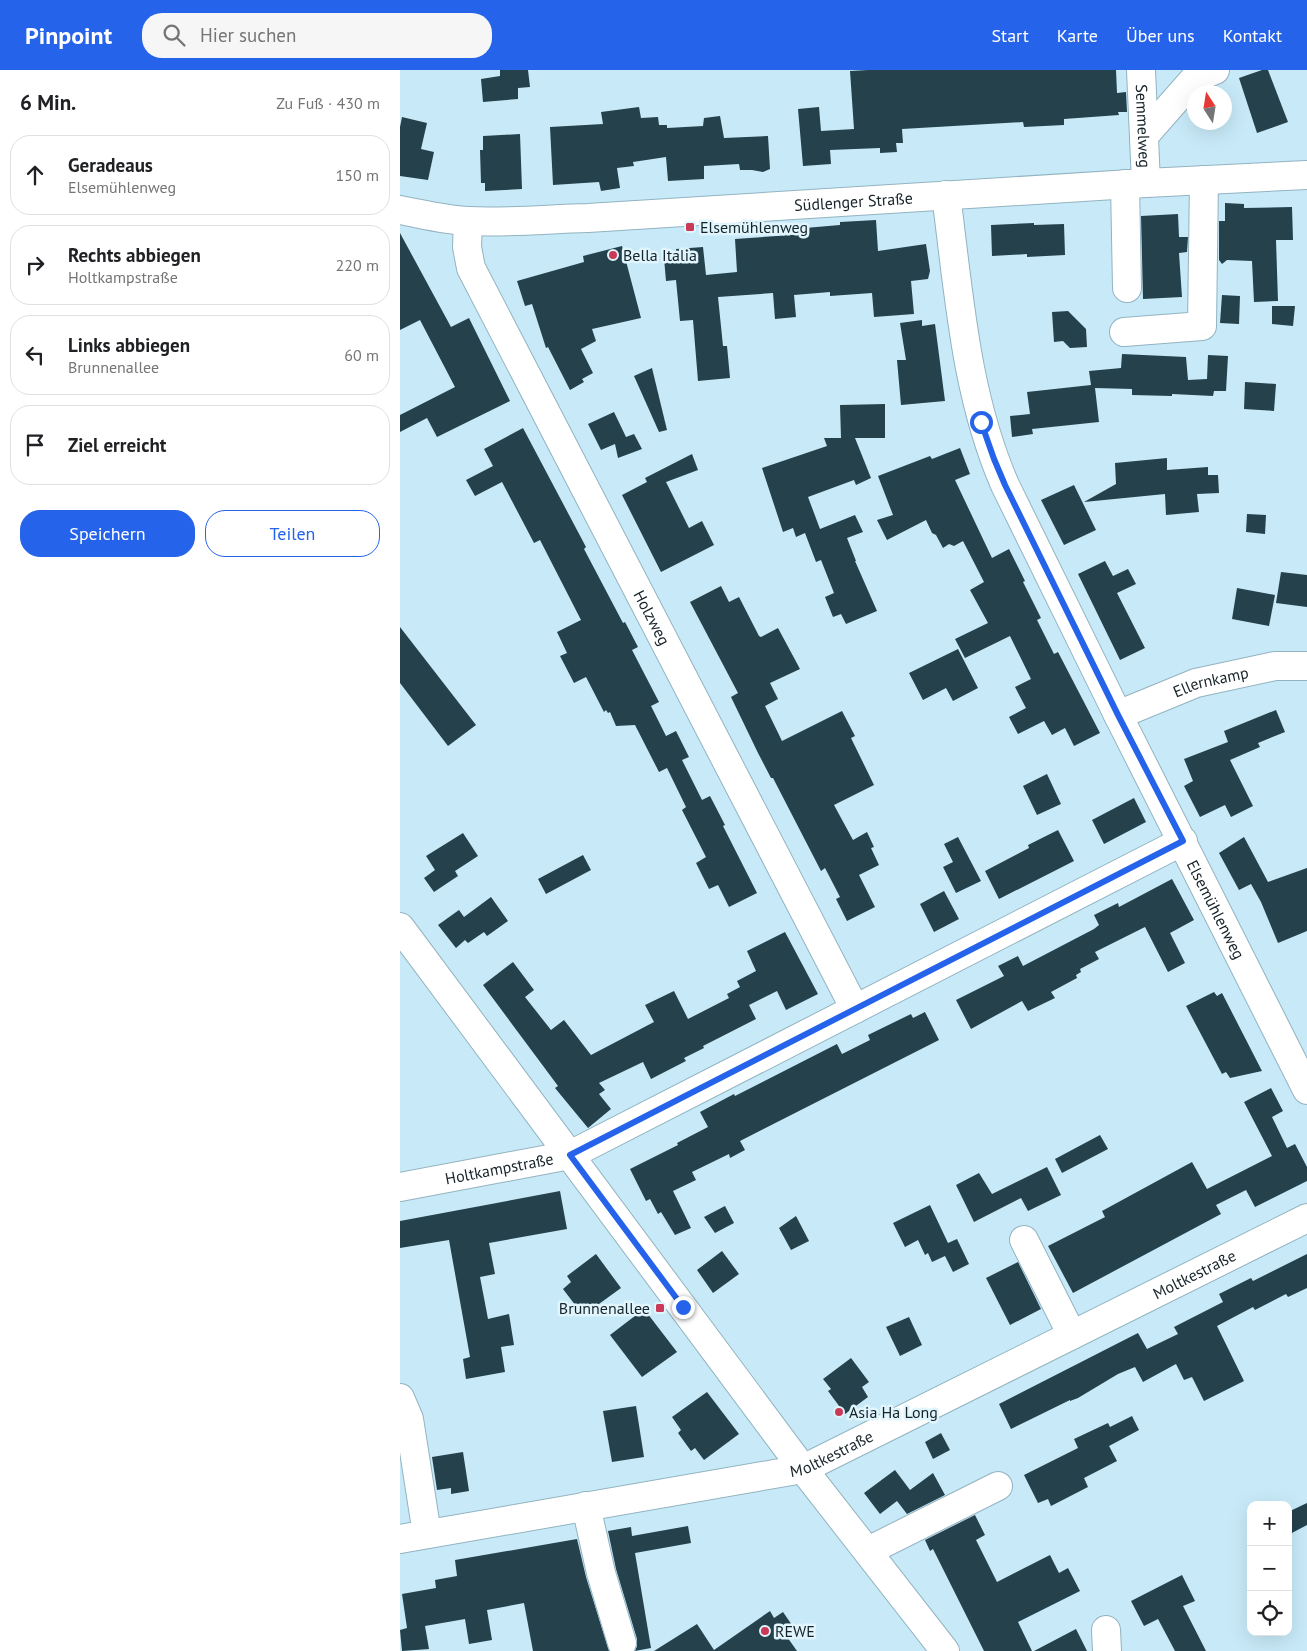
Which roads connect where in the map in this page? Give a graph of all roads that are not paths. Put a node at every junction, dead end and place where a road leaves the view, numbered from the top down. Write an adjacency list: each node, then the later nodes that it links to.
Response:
1 (1141, 70): 3 (street, Semmelweg)
2 (1215, 70): 3 (street)
3 (1144, 136): 6 (street, Semmelweg)
4 (1307, 175): 5 (street, Südlenger Straße)
5 (1204, 180): 6 (street, Südlenger Straße); 11 (street)
6 (1136, 183): 7 (street, Südlenger Straße); 10 (street, Semmelweg)
7 (946, 195): 9 (street, Südlenger Straße); 13 (street, Elsemühlenweg)
8 (400, 210): 9 (street, Südlenger Straße)
9 (468, 221): 16 (street, Holzweg)
10 (1127, 288)
11 (1124, 332)
12 (1307, 666): 13 (street, Ellernkamp)
13 (1118, 715): 14 (street, Elsemühlenweg)
14 (1183, 841): 16 (street, Holtkampstraße); 17 (street, Elsemühlenweg)
15 (400, 927): 18 (street)
16 (855, 1009): 18 (street, Holtkampstraße)
17 (1307, 1090)
18 (570, 1155): 19 (street, Holtkampstraße); 24 (street)
19 (400, 1187)
20 (1307, 1218): 22 (street, Moltkestraße)
21 (1024, 1240): 22 (street)
22 (1072, 1335): 24 (street, Moltkestraße)
23 (400, 1398): 27 (street)
24 (803, 1469): 26 (street, Moltkestraße); 29 (street)
25 (998, 1486): 29 (street)
26 (586, 1506): 27 (street, Moltkestraße); 30 (street)
27 (427, 1534): 28 (street, Moltkestraße)
28 (400, 1538)
29 (868, 1551): 31 (street)
30 (622, 1643)
31 (945, 1651)

